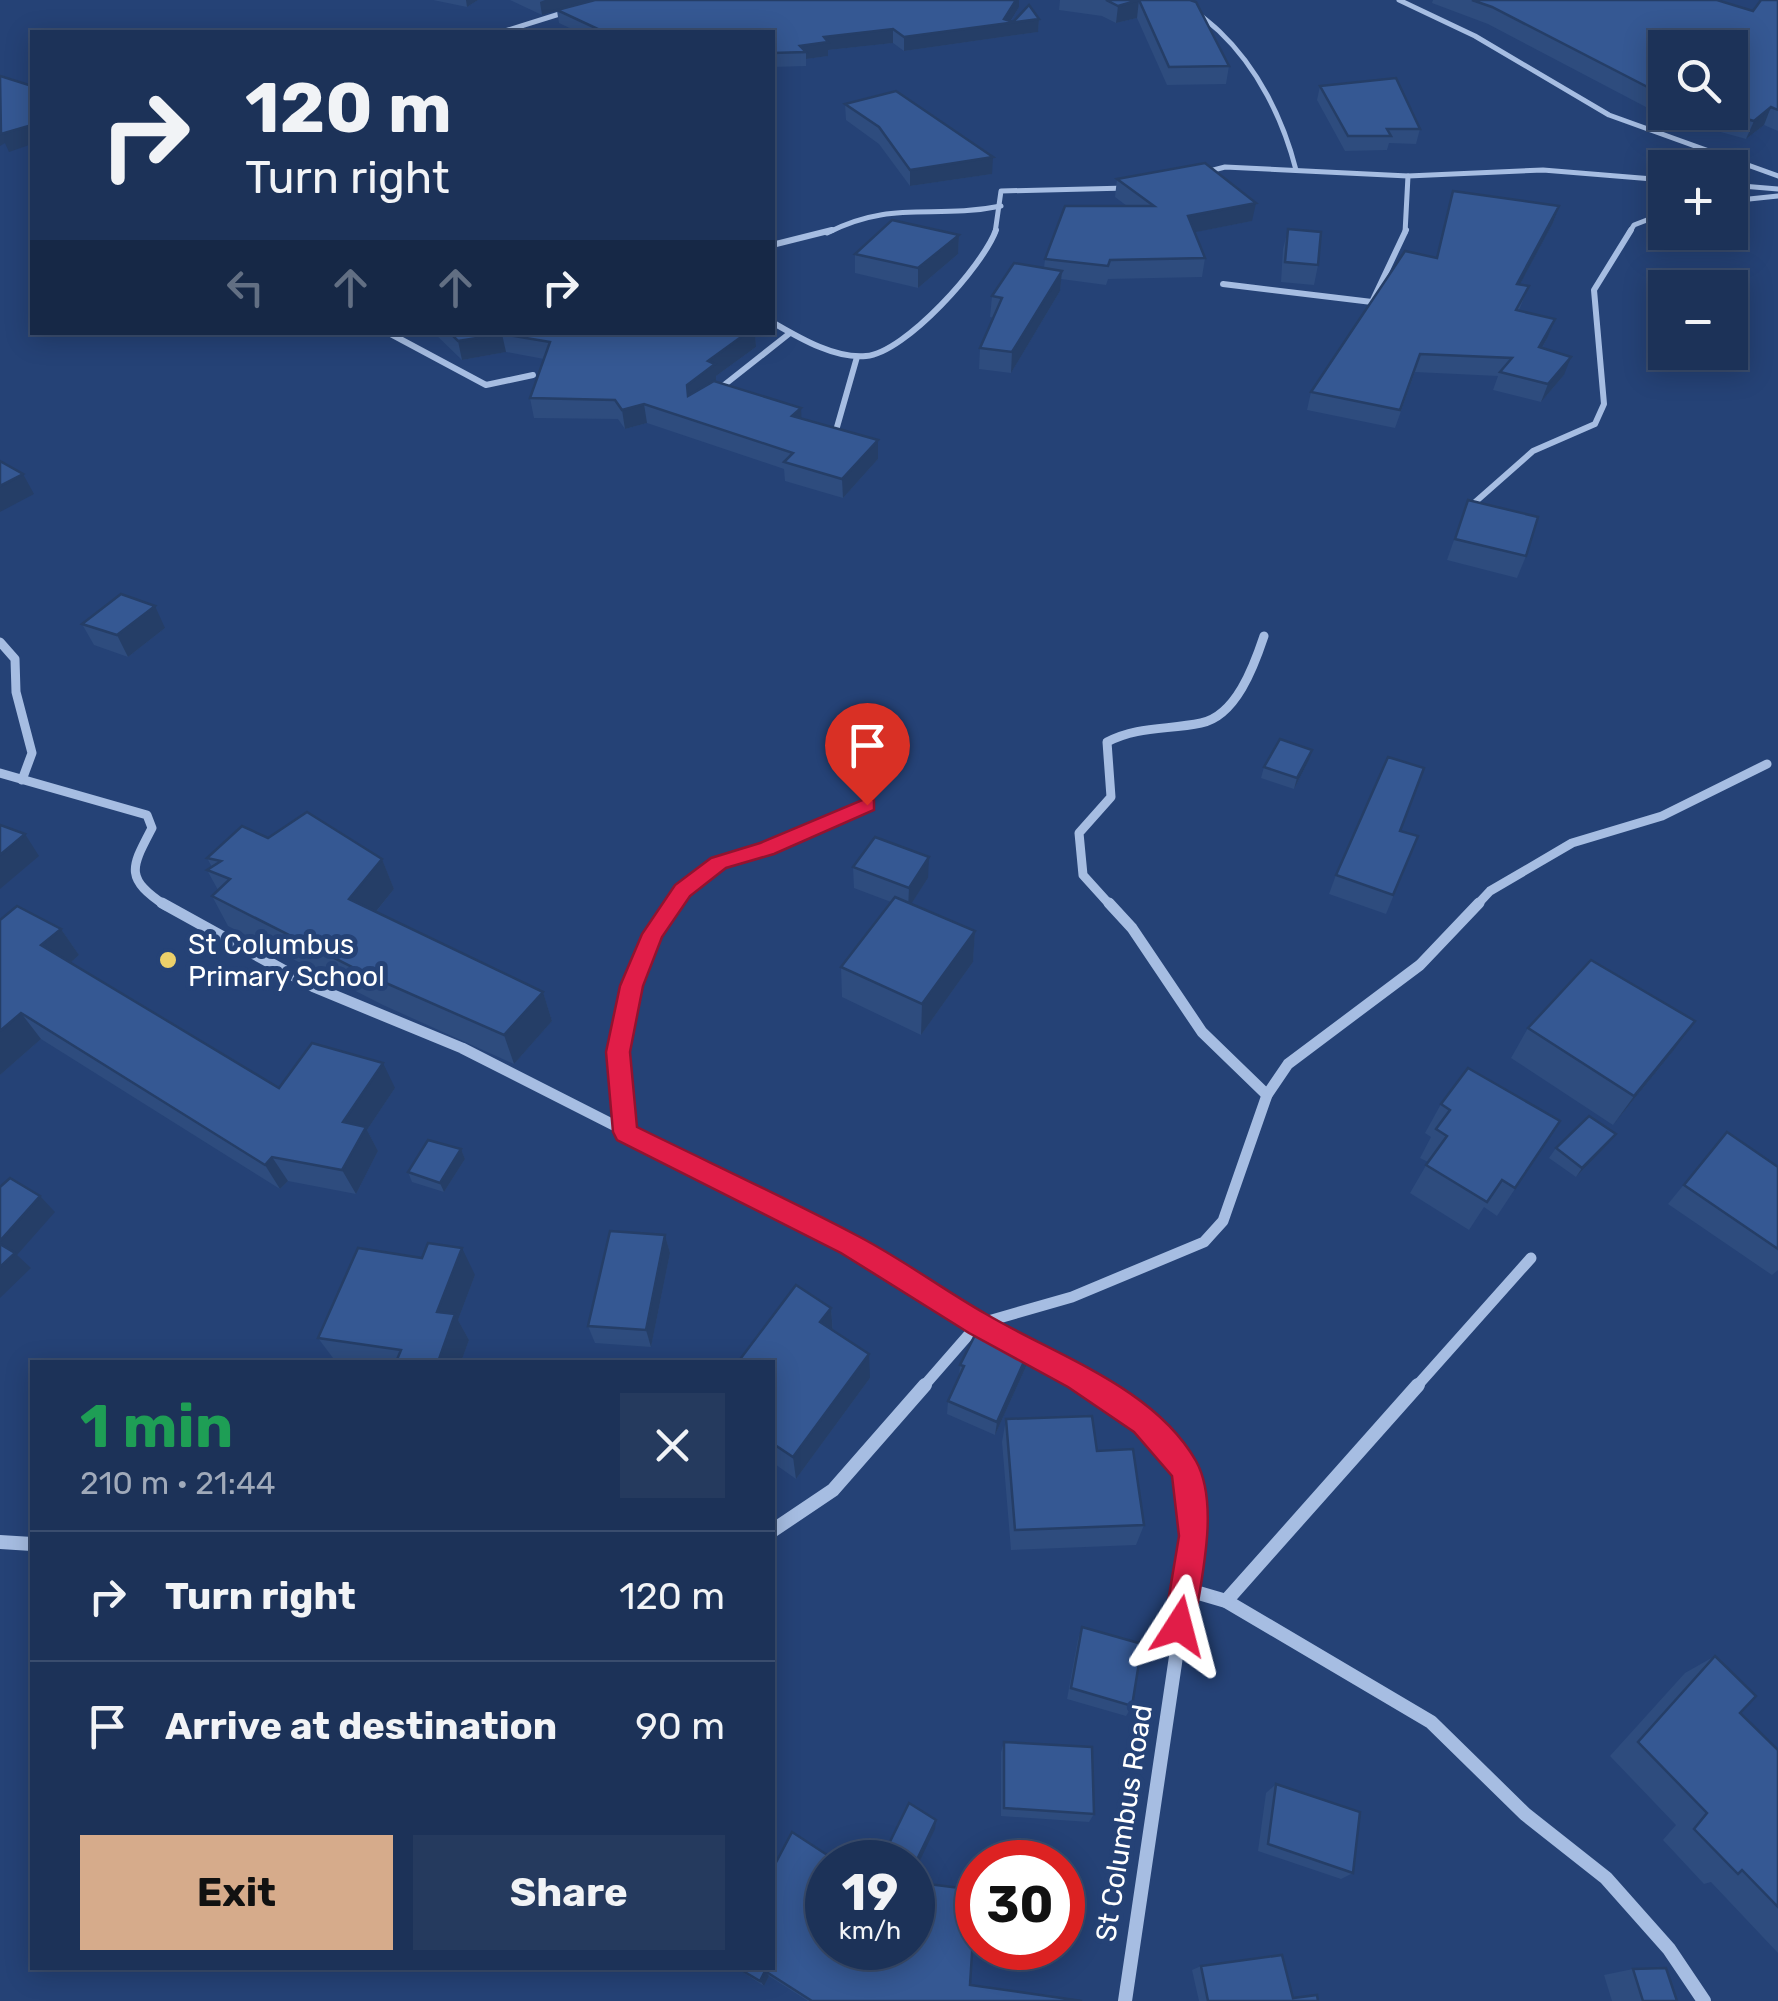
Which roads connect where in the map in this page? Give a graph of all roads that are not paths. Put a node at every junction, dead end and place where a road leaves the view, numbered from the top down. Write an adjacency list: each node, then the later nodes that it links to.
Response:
1 (1182, 0): 5 (street)
2 (1399, 0): 7 (street)
3 (585, 7): 4 (street)
4 (509, 30)
5 (1296, 170): 6 (street); 8 (street)
6 (1408, 176): 9 (street); 17 (street)
7 (1778, 176)
8 (1187, 177)
9 (1648, 179)
10 (1130, 188): 14 (street)
11 (1748, 188): 12 (street)
12 (1778, 192): 13 (street)
13 (1748, 198)
14 (1000, 206): 16 (street); 21 (street)
15 (1648, 220): 25 (street)
16 (775, 244)
17 (1223, 284)
18 (775, 324): 19 (street)
19 (790, 333): 21 (street); 23 (street)
20 (392, 335): 22 (street)
21 (858, 356): 24 (street)
22 (533, 375)
23 (708, 398)
24 (834, 434)
25 (1474, 504)
26 (1264, 636): 32 (street)
27 (0, 642): 30 (street)
28 (1767, 764): 32 (street)
29 (0, 773): 30 (street)
30 (22, 780): 33 (street)
31 (867, 805): 33 (street)
32 (1267, 1095): 35 (street)
33 (626, 1132): 35 (street)
34 (1530, 1258): 42 (street)
35 (978, 1324): 36 (street); 38 (street)
36 (995, 1333)
37 (1011, 1342): 41 (street, St Columbus Road)
38 (775, 1529)
39 (0, 1542): 40 (street)
40 (30, 1544)
41 (1184, 1589): 42 (street); 43 (street, St Columbus Road)
42 (1226, 1602): 44 (street)
43 (1126, 2001)
44 (1704, 2001)

